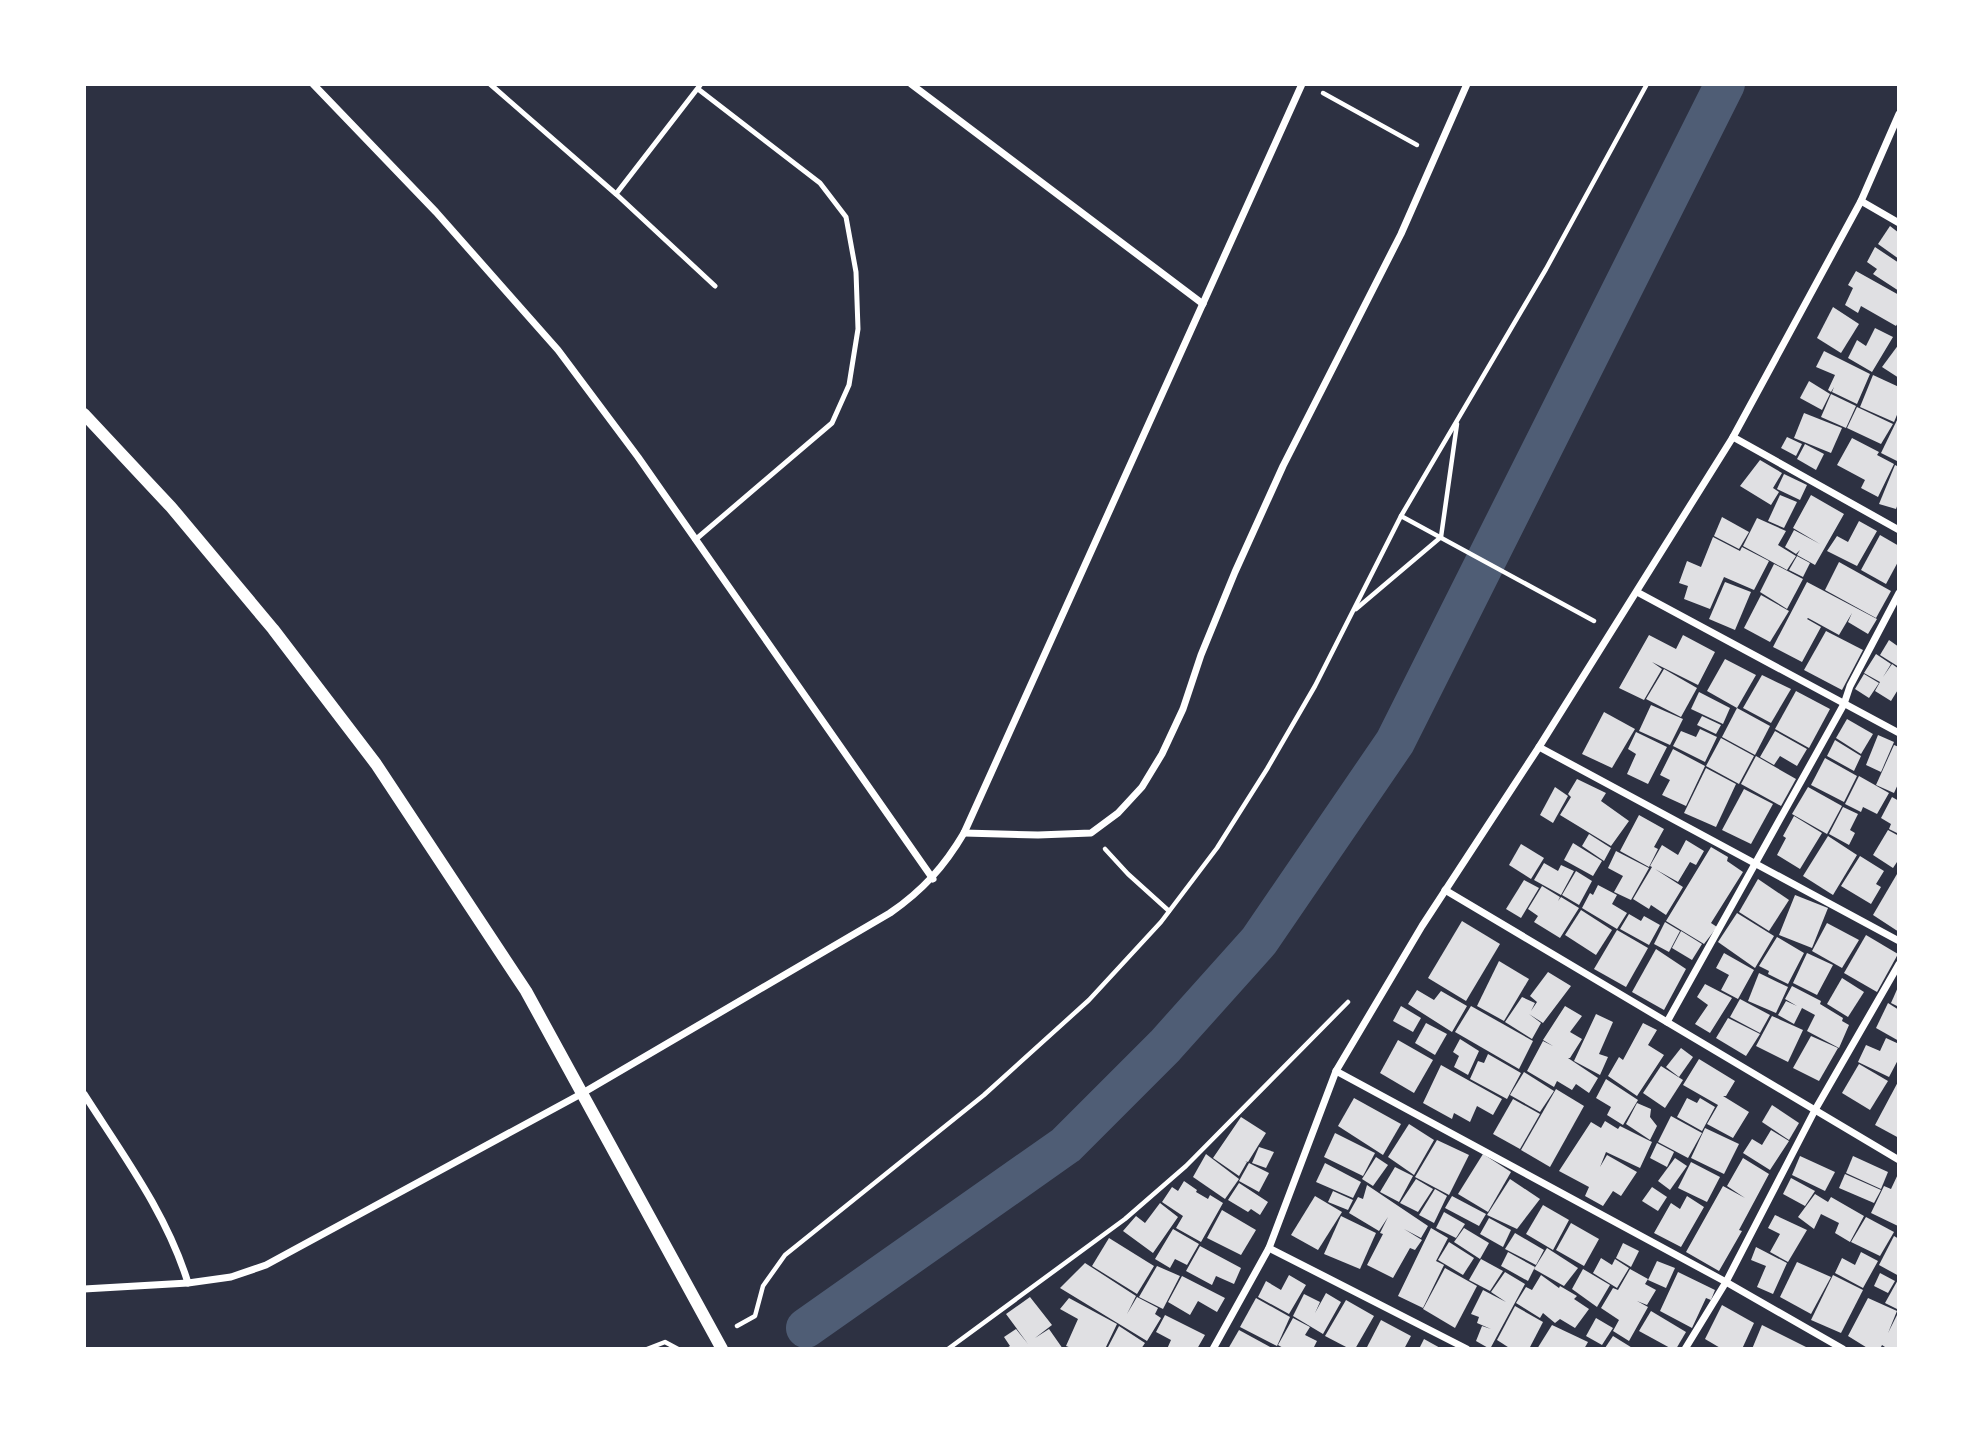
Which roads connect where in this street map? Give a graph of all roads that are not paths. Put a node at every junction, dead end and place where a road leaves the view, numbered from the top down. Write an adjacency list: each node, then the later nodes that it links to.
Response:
1 (313, 84): 16 (street)
2 (490, 84): 8 (lane)
3 (911, 84): 12 (street)
4 (1302, 84): 12 (street)
5 (1466, 84): 22 (street)
6 (700, 86): 8 (lane); 16 (lane)
7 (1899, 114): 9 (street)
8 (616, 194): 11 (lane)
9 (1861, 201): 10 (street); 14 (street)
10 (1899, 223)
11 (715, 286)
12 (1203, 304): 22 (street)
13 (84, 414): 31 (street)
14 (1733, 437): 15 (street); 17 (street)
15 (1899, 530)
16 (695, 540): 24 (street)
17 (1637, 592): 19 (street); 21 (street)
18 (1899, 593): 19 (street)
19 (1844, 704): 20 (street); 23 (street)
20 (1899, 733)
21 (1539, 747): 23 (street); 25 (street)
22 (964, 834): 24 (street)
23 (1754, 863): 26 (street); 28 (street)
24 (933, 879): 31 (street)
25 (1445, 890): 28 (street); 29 (street)
26 (1899, 941)
27 (1899, 964): 32 (street)
28 (1667, 1022): 32 (street)
29 (1336, 1071): 34 (street); 35 (street)
30 (84, 1094): 36 (street)
31 (581, 1094): 36 (street); 38 (street)
32 (1815, 1110): 33 (street); 35 (street)
33 (1899, 1160)
34 (1269, 1248): 39 (street); 40 (street)
35 (1726, 1282): 41 (street); 42 (street)
36 (188, 1283): 37 (street)
37 (84, 1289)
38 (719, 1343)
39 (1213, 1349)
40 (1467, 1349)
41 (1685, 1349)
42 (1843, 1349)

